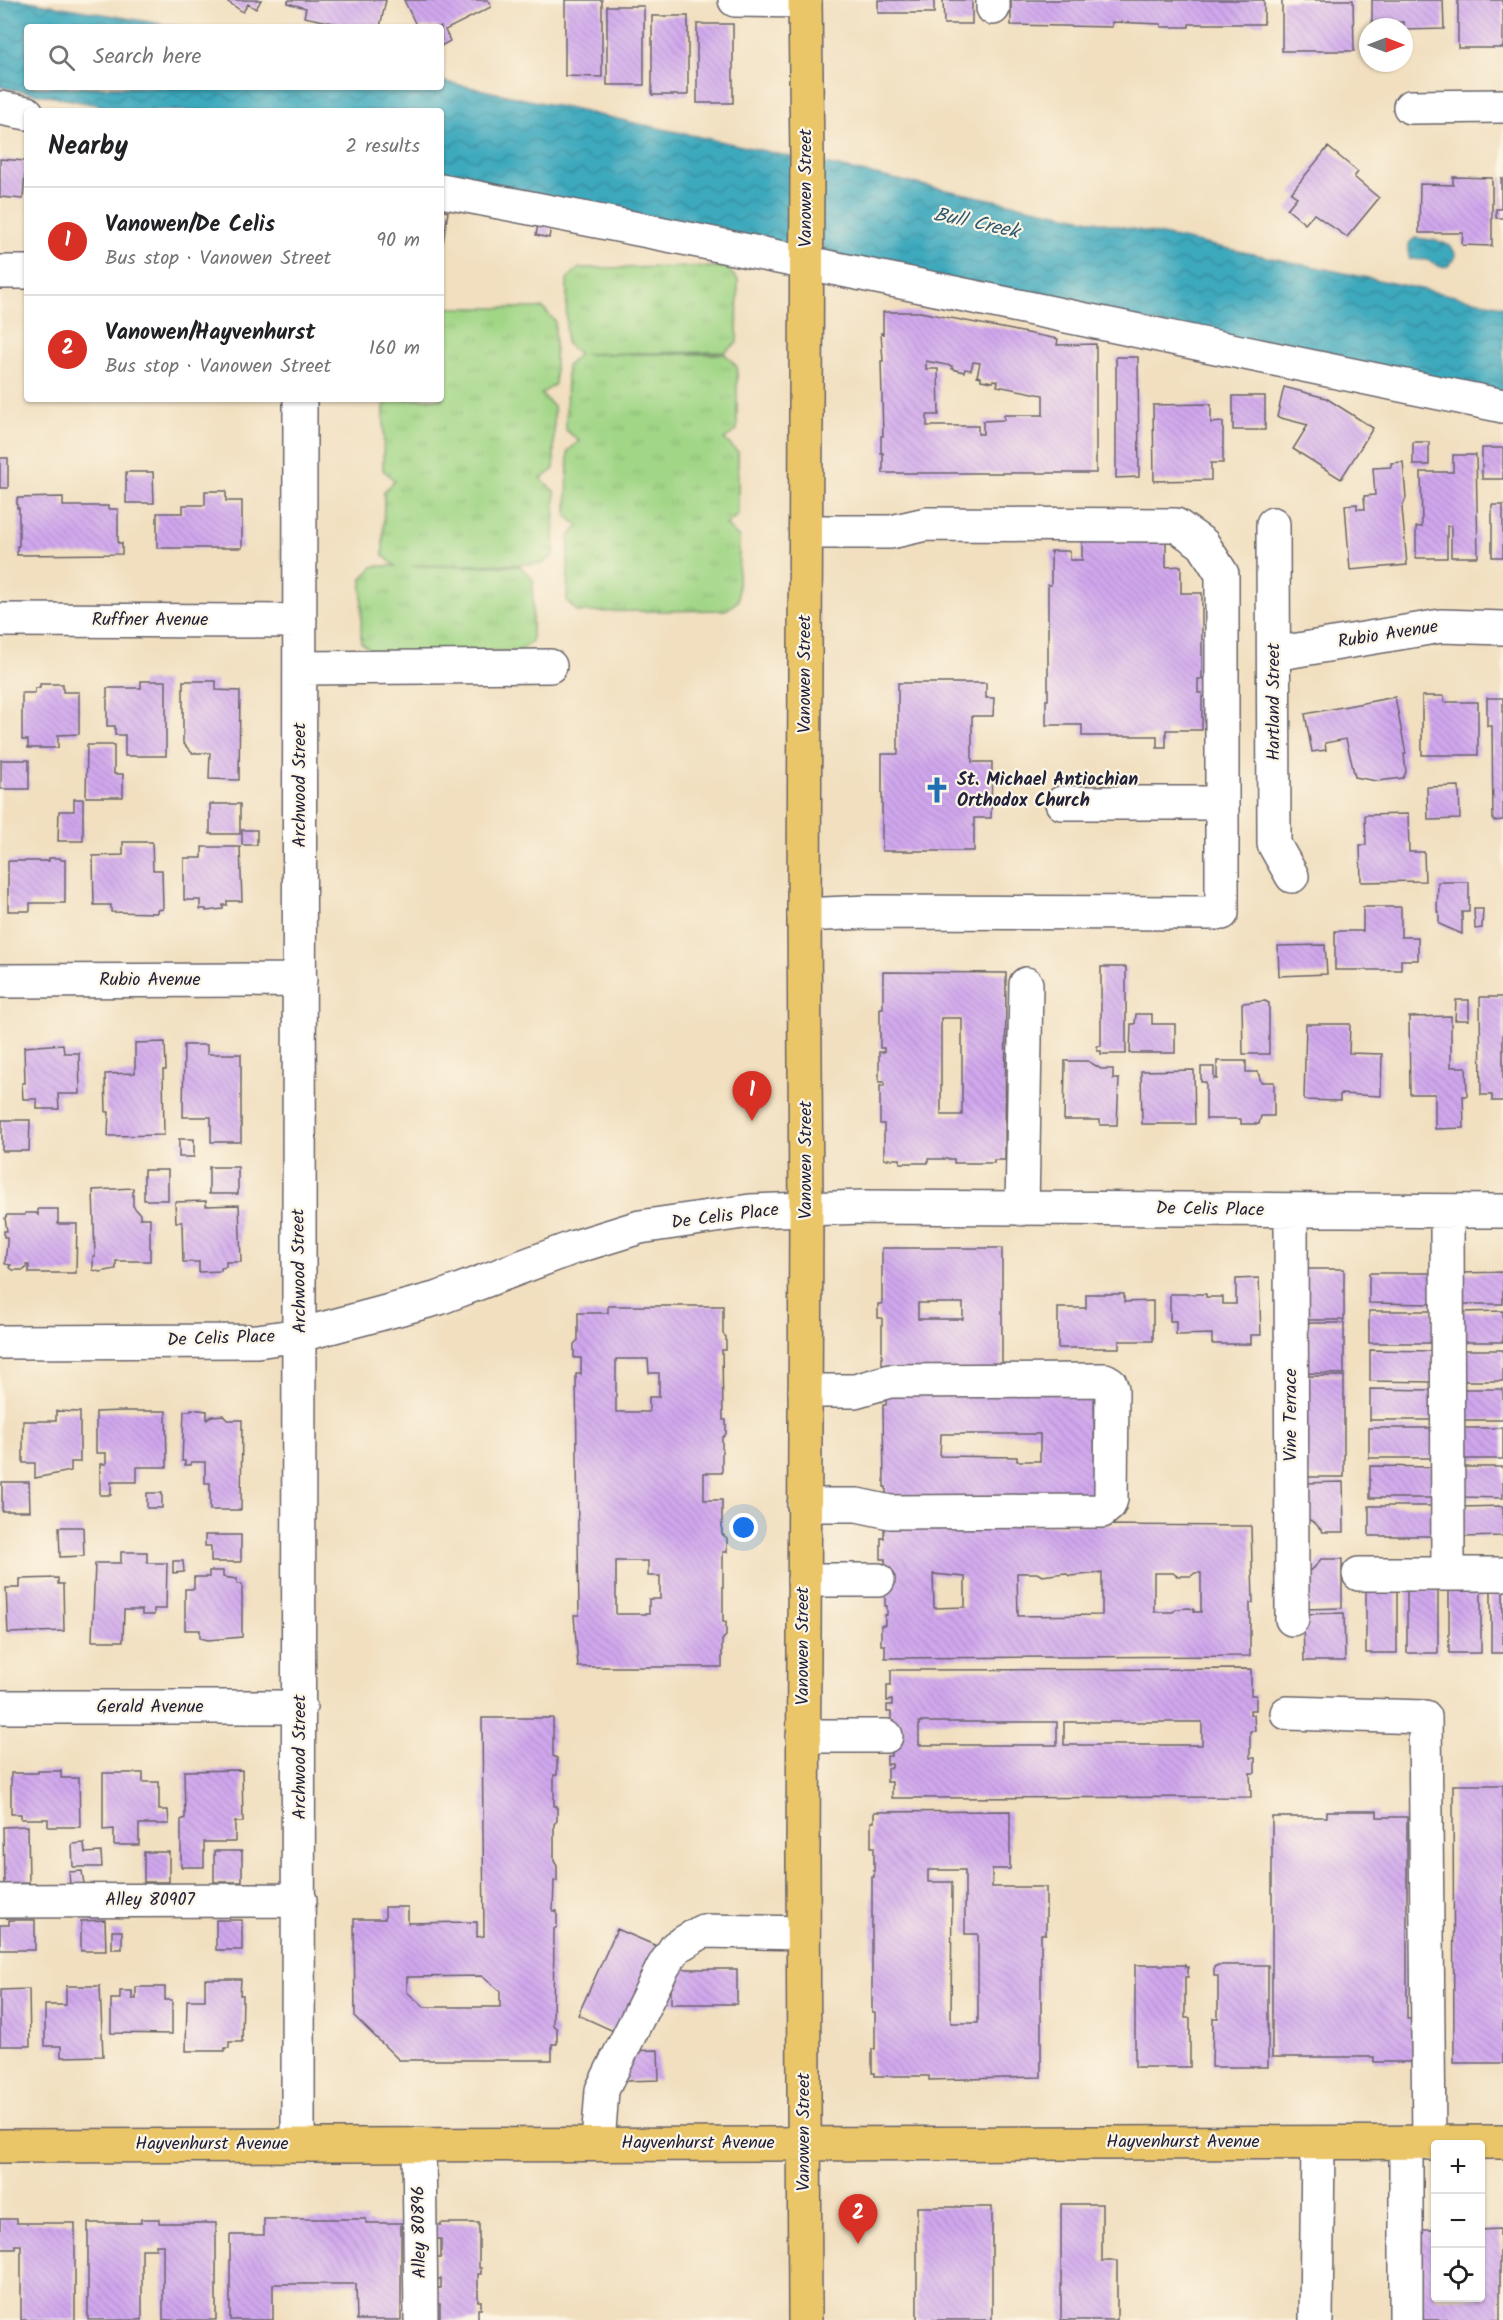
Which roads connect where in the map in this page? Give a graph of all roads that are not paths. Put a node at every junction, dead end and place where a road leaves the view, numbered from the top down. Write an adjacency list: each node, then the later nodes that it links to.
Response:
1 (735, 0): 2 (street)
2 (805, 1): 8 (main road, Vanowen Street)
3 (1503, 106): 4 (street)
4 (1410, 107)
5 (0, 108): 6 (street)
6 (24, 112)
7 (444, 192): 8 (street)
8 (805, 263): 12 (street); 14 (main road, Vanowen Street)
9 (0, 272): 10 (street)
10 (24, 272)
11 (300, 402): 16 (street, Archwood Street)
12 (1503, 406)
13 (1273, 524): 18 (street, Hartland Street)
14 (806, 532): 21 (street); 24 (main road, Vanowen Street)
15 (0, 620): 16 (street, Ruffner Avenue)
16 (300, 621): 20 (street, Archwood Street)
17 (1503, 628): 18 (street, Rubio Avenue)
18 (1274, 654): 23 (street, Hartland Street)
19 (550, 666): 20 (street)
20 (300, 668): 25 (street, Archwood Street)
21 (1222, 802): 22 (street); 24 (street)
22 (1062, 803)
23 (1292, 876)
24 (804, 915): 28 (main road, Vanowen Street)
25 (300, 980): 26 (street, Rubio Avenue); 33 (street, Archwood Street)
26 (0, 981)
27 (1026, 984): 29 (street)
28 (806, 1209): 29 (street, De Celis Place); 33 (street, De Celis Place); 35 (main road, Vanowen Street)
29 (1022, 1209): 30 (street, De Celis Place)
30 (1291, 1211): 31 (street, De Celis Place); 42 (street, Vine Terrace)
31 (1447, 1211): 32 (street, De Celis Place); 38 (street)
32 (1503, 1211)
33 (300, 1335): 34 (street, De Celis Place); 44 (street, Archwood Street)
34 (0, 1342)
35 (805, 1391): 36 (main road, Vanowen Street); 36 (street)
36 (804, 1505): 40 (main road, Vanowen Street)
37 (1359, 1574): 38 (street)
38 (1448, 1574): 39 (street)
39 (1503, 1574)
40 (804, 1580): 41 (street); 46 (main road, Vanowen Street)
41 (878, 1580)
42 (1292, 1619)
43 (0, 1707): 44 (street, Gerald Avenue)
44 (300, 1707): 49 (street, Archwood Street)
45 (1287, 1713): 55 (street)
46 (802, 1736): 47 (street); 50 (main road, Vanowen Street)
47 (886, 1736)
48 (0, 1900): 49 (street, Alley 80907)
49 (300, 1900): 56 (street, Archwood Street)
50 (803, 1933): 52 (street); 53 (main road, Vanowen Street)
51 (1503, 2142): 55 (main road, Hayvenhurst Avenue)
52 (598, 2143): 53 (main road, Hayvenhurst Avenue); 57 (main road, Hayvenhurst Avenue)
53 (805, 2143): 54 (main road, Hayvenhurst Avenue); 60 (main road, Vanowen Street)
54 (1318, 2143): 55 (main road, Hayvenhurst Avenue); 61 (street)
55 (1417, 2143): 62 (street)
56 (298, 2144): 57 (main road, Hayvenhurst Avenue); 58 (main road, Hayvenhurst Avenue)
57 (419, 2144): 59 (street, Alley 80896)
58 (0, 2146)
59 (421, 2320)
60 (805, 2320)
61 (1316, 2320)
62 (1406, 2320)

